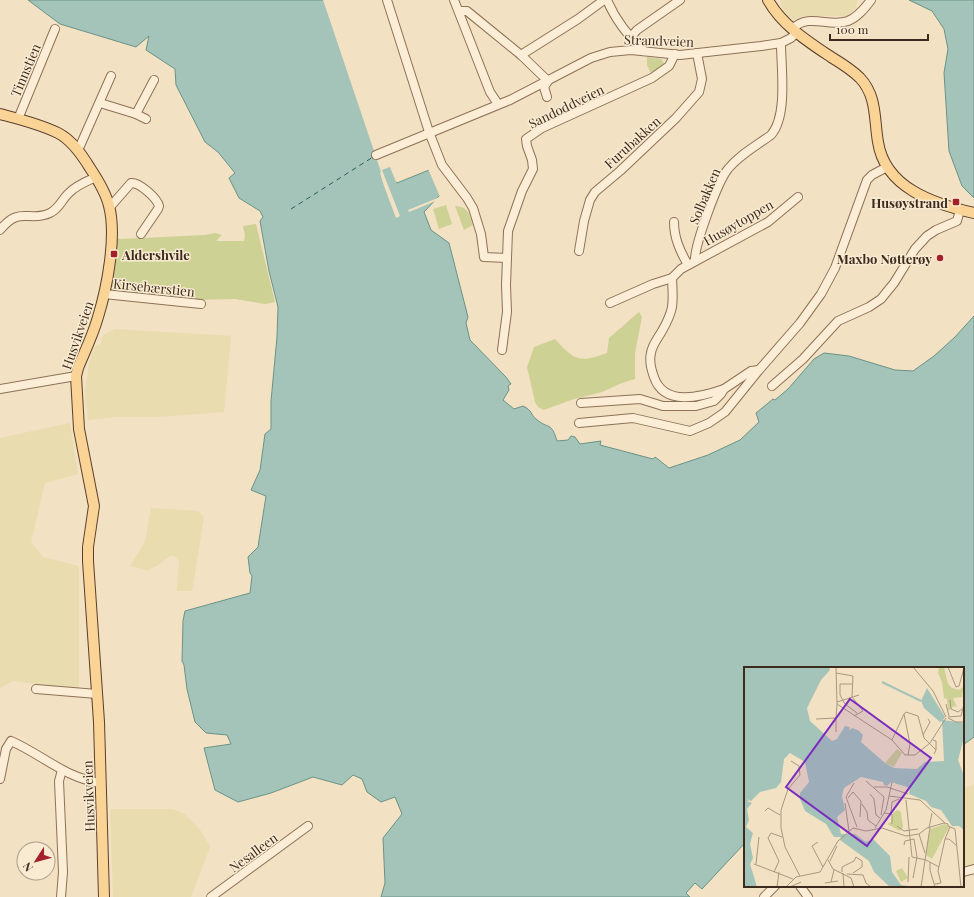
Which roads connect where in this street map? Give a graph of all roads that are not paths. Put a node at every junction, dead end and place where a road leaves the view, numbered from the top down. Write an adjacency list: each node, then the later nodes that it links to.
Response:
1 (387, 0): 26 (street)
2 (454, 0): 7 (street)
3 (606, 0): 10 (street); 15 (street)
4 (680, 0): 10 (street)
5 (768, 0): 9 (main road)
6 (871, 0): 9 (street, Strandveien)
7 (458, 11): 15 (street); 21 (street)
8 (55, 29): 24 (street, Tinnstien)
9 (794, 30): 11 (street, Strandveien); 29 (main road)
10 (631, 37): 12 (street)
11 (781, 42): 14 (street, Strandveien); 40 (street, Solbakken)
12 (644, 51): 13 (street, Strandveien); 18 (street, Strandveien)
13 (675, 54): 14 (street, Strandveien); 39 (street, Sandoddveien)
14 (697, 54): 38 (street, Furubakken)
15 (521, 55): 18 (street)
16 (111, 76): 20 (street)
17 (154, 80): 23 (street)
18 (548, 81): 19 (street); 21 (street, Strandveien)
19 (547, 97)
20 (100, 103): 23 (street); 27 (street)
21 (498, 104): 26 (street, Strandveien)
22 (0, 114): 24 (main road, Husvikveien)
23 (136, 114): 25 (street)
24 (18, 119): 27 (main road, Husvikveien)
25 (146, 119)
26 (429, 132): 28 (street, Strandveien); 39 (street)
27 (77, 150): 30 (main road, Husvikveien)
28 (376, 155)
29 (887, 167): 33 (main road); 46 (street)
30 (96, 177): 32 (main road, Husvikveien); 36 (street)
31 (798, 197): 40 (street, Husøytoppen)
32 (110, 207): 37 (street); 42 (main road, Husvikveien)
33 (960, 210): 34 (main road); 48 (street)
34 (974, 213)
35 (674, 222): 40 (street)
36 (0, 230)
37 (141, 234)
38 (579, 251)
39 (507, 258): 45 (street, Sandoddveien)
40 (692, 263): 41 (street, Husøytoppen)
41 (672, 278): 43 (street, Husøytoppen); 50 (street)
42 (104, 294): 44 (street, Kirsebærstien); 47 (main road, Husvikveien)
43 (610, 303)
44 (201, 304)
45 (502, 350)
46 (759, 370): 50 (street); 52 (street)
47 (76, 376): 49 (street); 54 (main road, Husvikveien)
48 (772, 386)
49 (0, 389)
50 (724, 389): 51 (street)
51 (581, 403)
52 (579, 423)
53 (36, 689): 54 (street)
54 (97, 694): 57 (main road, Husvikveien)
55 (62, 770): 56 (street); 57 (street); 63 (street)
56 (0, 779)
57 (101, 783): 64 (main road, Husvikveien)
58 (308, 826): 65 (street, Nesalleen)
59 (974, 869): 60 (street)
60 (964, 872)
61 (774, 887): 66 (street)
62 (801, 887): 67 (street)
63 (61, 897)
64 (104, 897)
65 (211, 897)
66 (764, 897)
67 (808, 897)

